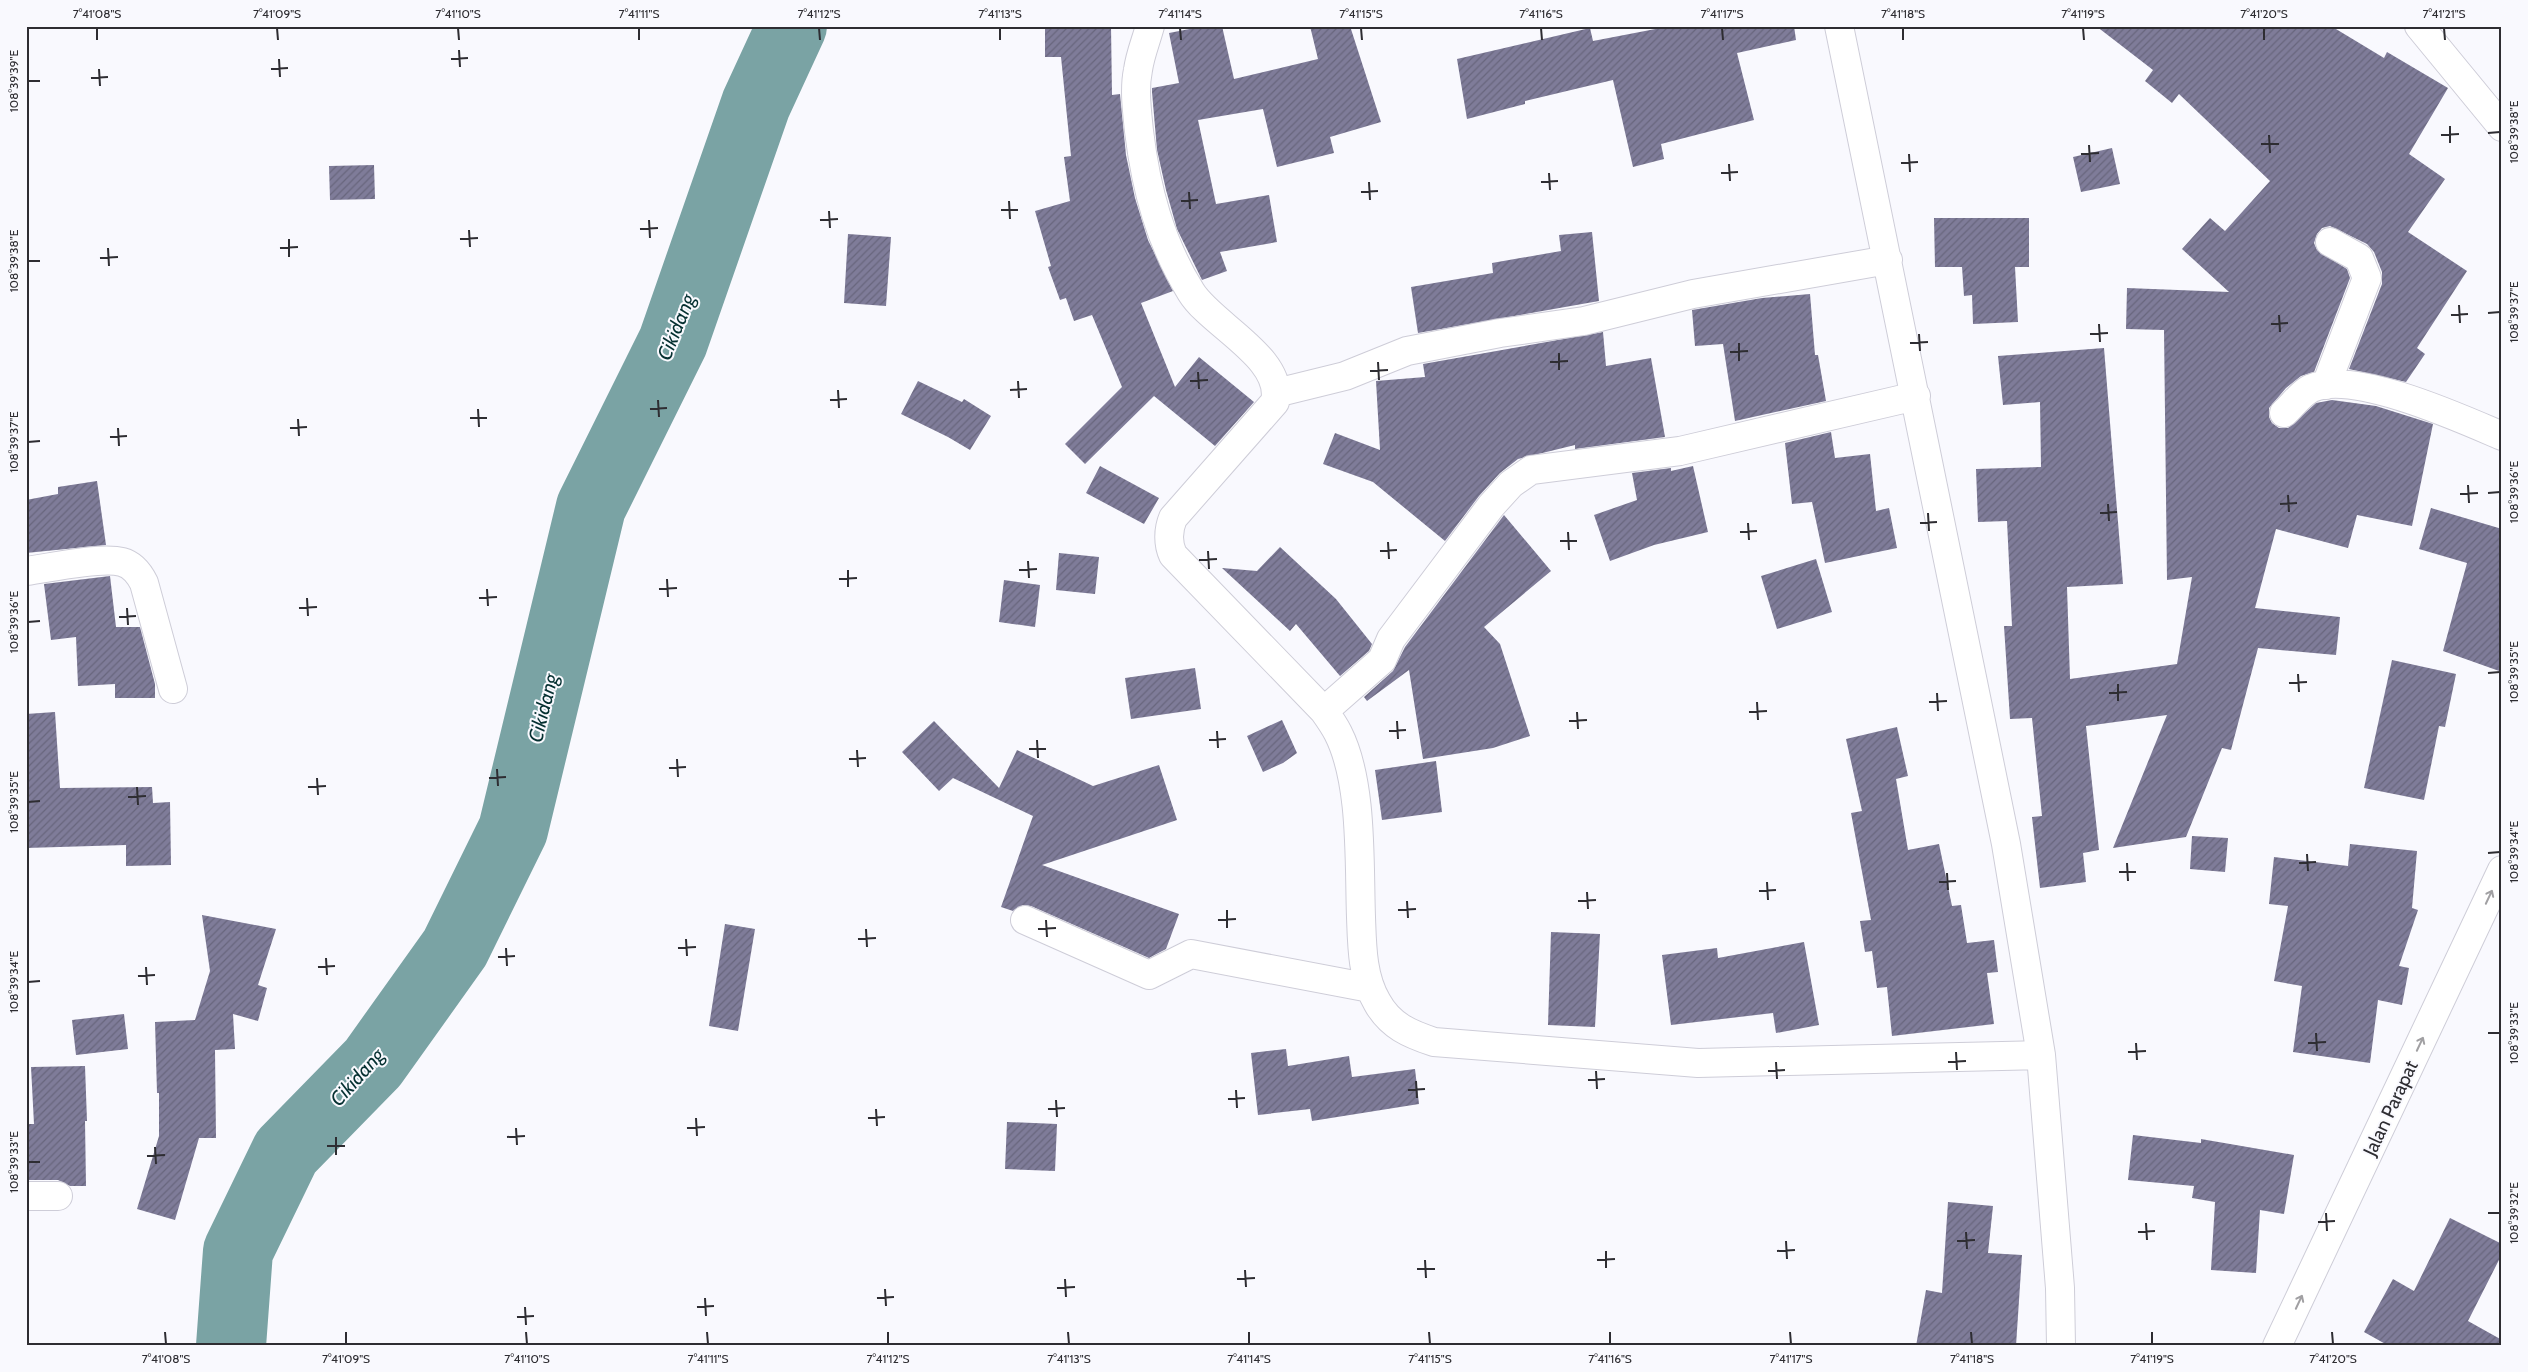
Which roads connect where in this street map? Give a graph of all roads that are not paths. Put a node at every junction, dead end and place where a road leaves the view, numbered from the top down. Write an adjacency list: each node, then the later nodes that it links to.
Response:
1 (1150, 26): 8 (street)
2 (1839, 26): 6 (street)
3 (2419, 26): 4 (street)
4 (2502, 126)
5 (2330, 242): 7 (street)
6 (1888, 260): 8 (street); 9 (street)
7 (2326, 385): 10 (street); 11 (street)
8 (1276, 393): 14 (street)
9 (1916, 396): 14 (street); 18 (street)
10 (2284, 413)
11 (2502, 436)
12 (26, 571): 13 (street)
13 (173, 689)
14 (1324, 711): 17 (street)
15 (2502, 870): 22 (street, Jalan Parapat, one-way to 15)
16 (1025, 920): 17 (street)
17 (1370, 988): 18 (street)
18 (2041, 1055): 21 (street)
19 (26, 1196): 20 (street)
20 (58, 1196)
21 (2061, 1346)
22 (2277, 1346)

